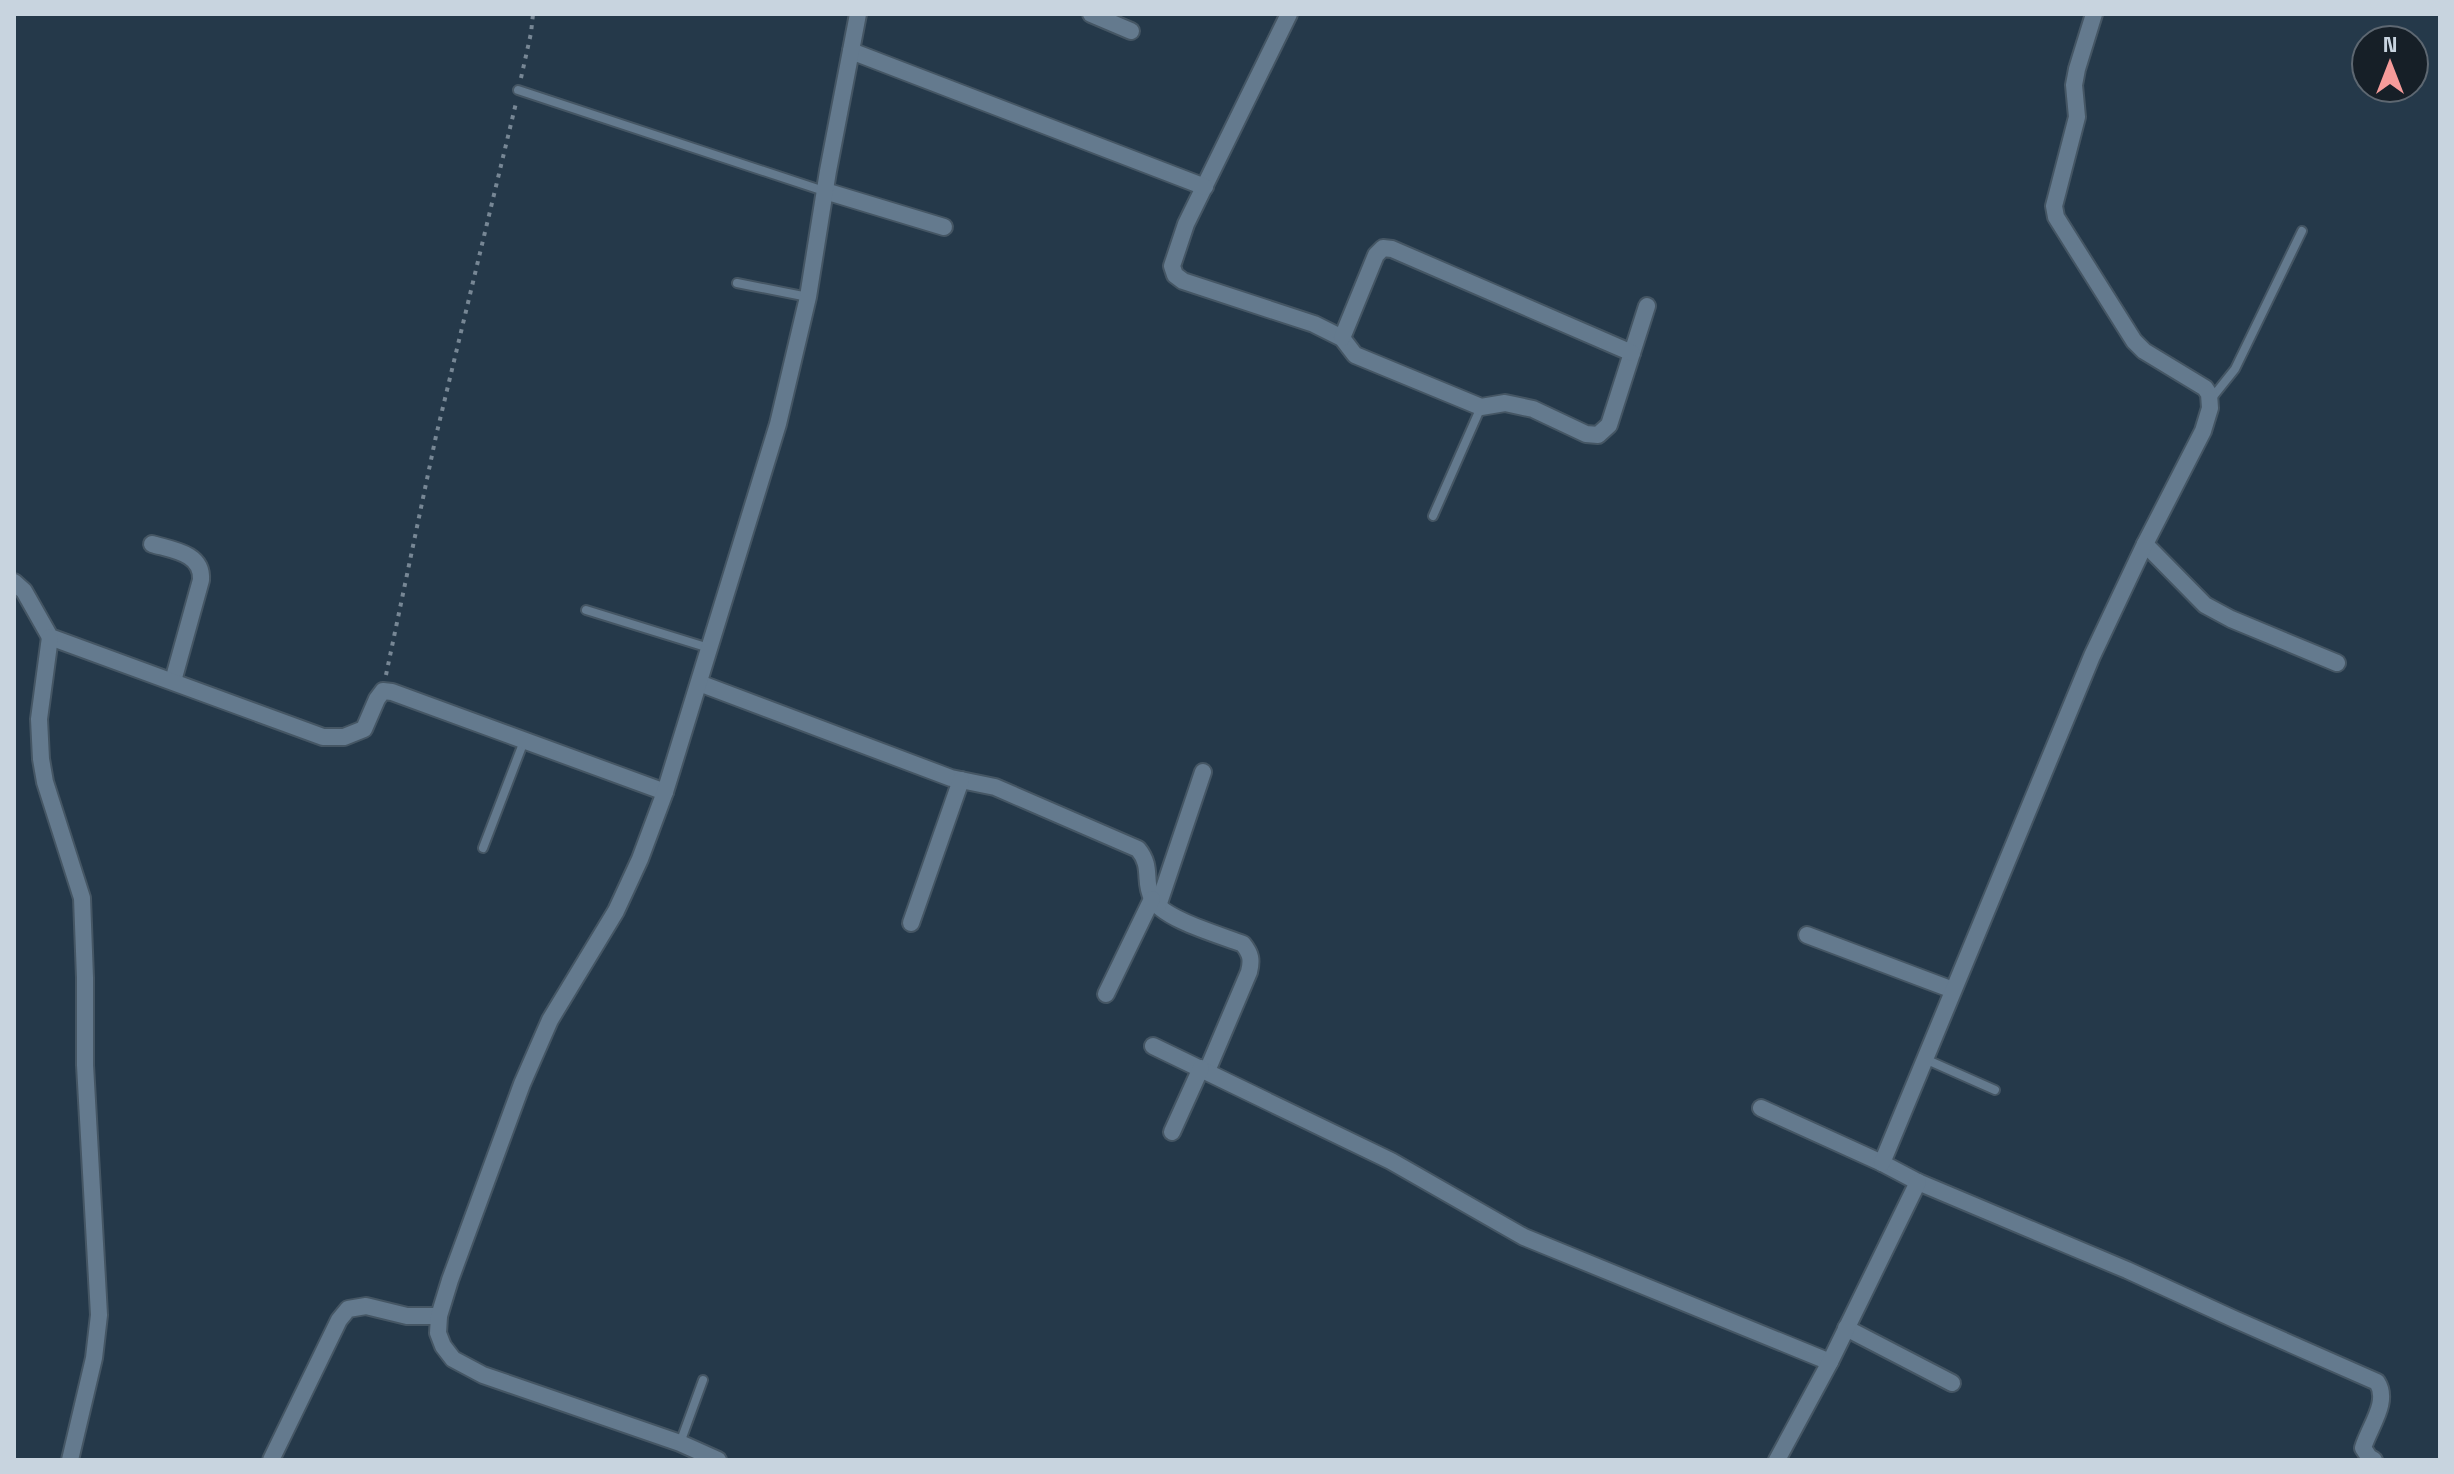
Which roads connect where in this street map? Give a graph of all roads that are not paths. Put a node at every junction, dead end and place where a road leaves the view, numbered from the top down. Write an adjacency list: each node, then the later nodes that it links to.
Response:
1 (858, 14): 6 (street)
2 (1091, 14): 5 (street)
3 (1289, 14): 8 (street)
4 (2094, 14): 17 (street)
5 (1131, 31)
6 (851, 51): 8 (street); 9 (street)
7 (518, 90): 9 (lane)
8 (1205, 187): 15 (street)
9 (825, 191): 10 (street); 13 (street)
10 (944, 227)
11 (2302, 231): 17 (lane)
12 (737, 283): 13 (lane)
13 (808, 297): 25 (street)
14 (1647, 306): 16 (street)
15 (1342, 338): 16 (street); 18 (street)
16 (1632, 353): 18 (street)
17 (2211, 399): 21 (street)
18 (1481, 407): 19 (lane)
19 (1433, 516)
20 (152, 544): 27 (street)
21 (2145, 544): 26 (street); 37 (street)
22 (14, 582): 24 (street)
23 (586, 610): 25 (lane)
24 (50, 637): 27 (street); 53 (street)
25 (710, 648): 28 (street)
26 (2337, 663)
27 (173, 681): 29 (street)
28 (699, 683): 31 (street); 32 (street)
29 (525, 740): 32 (street); 33 (lane)
30 (1203, 772): 34 (street)
31 (961, 780): 34 (street); 35 (street)
32 (665, 792): 47 (street)
33 (483, 848)
34 (1155, 903): 38 (street); 41 (street)
35 (911, 923)
36 (1807, 935): 37 (street)
37 (1953, 990): 40 (street)
38 (1106, 994)
39 (1153, 1046): 41 (street)
40 (1925, 1058): 42 (lane); 45 (street)
41 (1204, 1070): 44 (street); 49 (street)
42 (1995, 1090)
43 (1761, 1108): 45 (street)
44 (1172, 1132)
45 (1882, 1163): 46 (street)
46 (1918, 1182): 48 (street); 57 (street)
47 (439, 1316): 52 (street); 54 (street)
48 (1846, 1328): 49 (street); 51 (street)
49 (1830, 1362): 56 (street)
50 (703, 1380): 52 (lane)
51 (1952, 1383)
52 (688, 1451): 55 (street)
53 (70, 1460)
54 (271, 1460)
55 (718, 1460)
56 (1777, 1460)
57 (2374, 1460)

